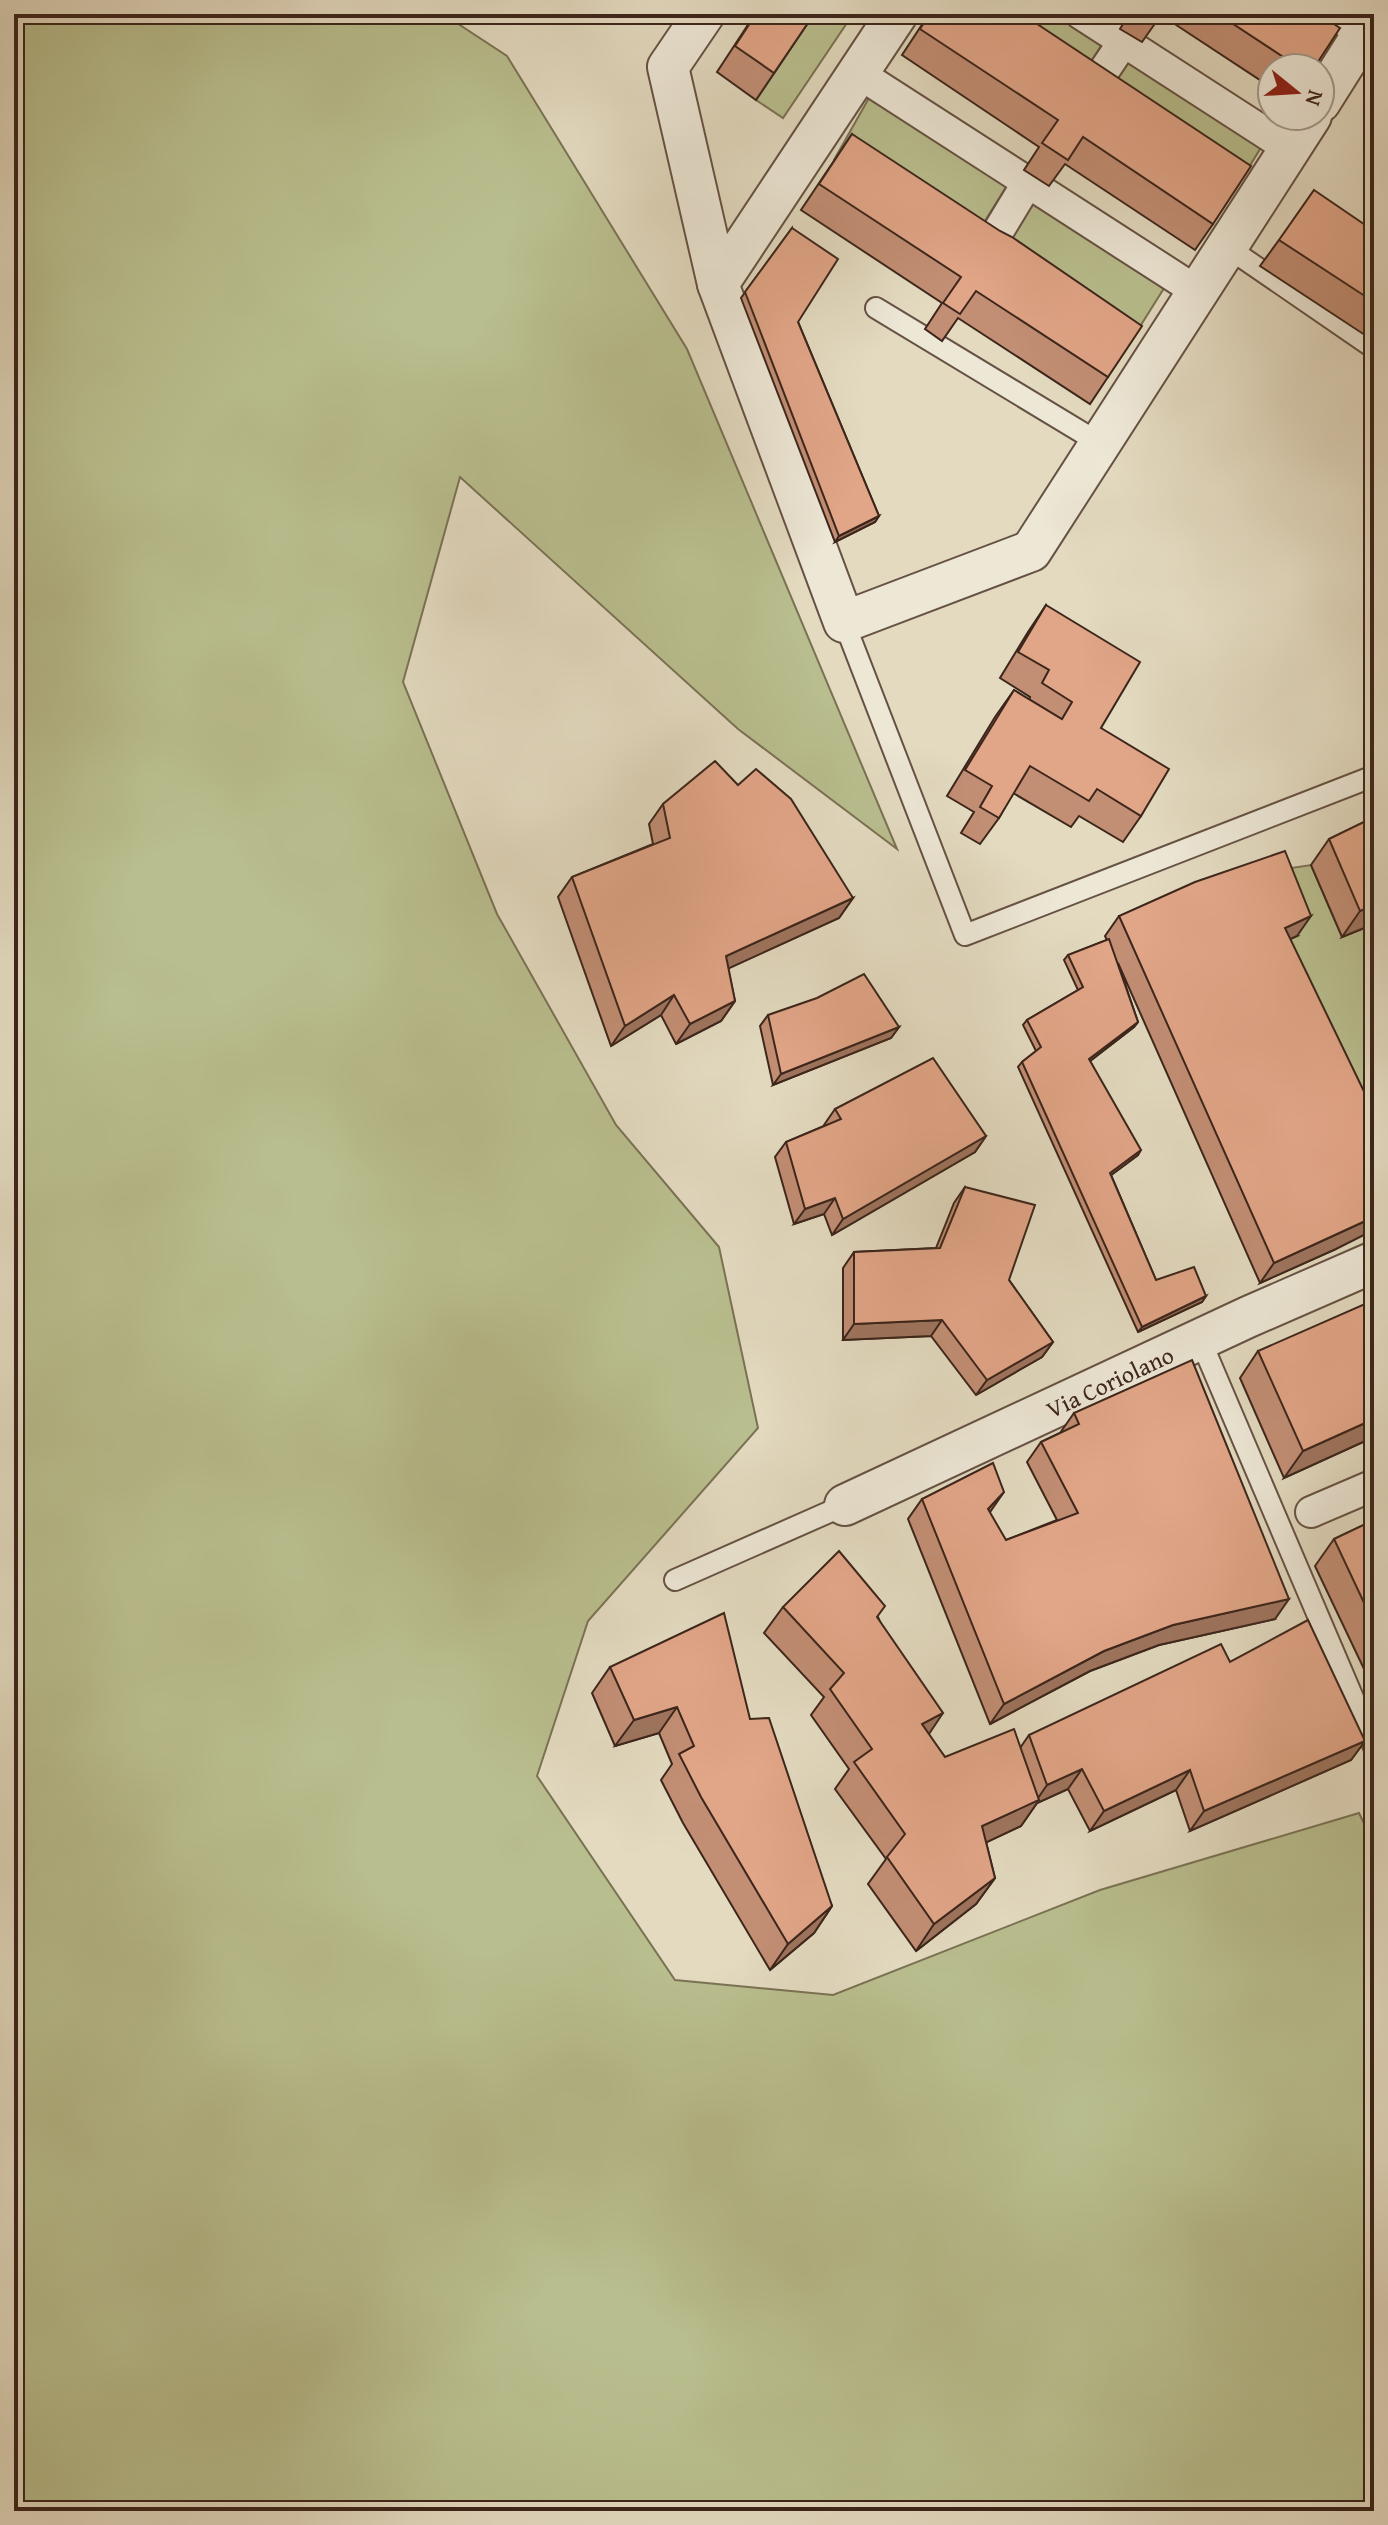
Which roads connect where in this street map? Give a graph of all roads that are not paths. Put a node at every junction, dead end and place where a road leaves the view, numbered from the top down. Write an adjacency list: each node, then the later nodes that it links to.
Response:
1 (704, 14): 14 (street)
2 (897, 14): 7 (street)
3 (1081, 14): 5 (street)
4 (1361, 20): 6 (street)
5 (1124, 41): 8 (street); 10 (street)
6 (1336, 70)
7 (858, 73): 11 (street); 14 (street)
8 (1087, 96)
9 (1301, 132): 10 (street)
10 (1290, 149): 12 (street)
11 (1028, 182): 13 (street); 15 (street)
12 (1227, 247): 15 (street); 17 (lane)
13 (982, 258)
14 (718, 284): 19 (street)
15 (1198, 292): 18 (street)
16 (876, 308): 18 (lane)
17 (1374, 348)
18 (1101, 444): 19 (street)
19 (844, 622): 20 (lane)
20 (1374, 776)
21 (1374, 1262): 22 (street, Via Coriolano)
22 (1200, 1339): 24 (street, Via Coriolano); 27 (lane)
23 (1374, 1485): 25 (street)
24 (845, 1505): 26 (lane)
25 (1311, 1512)
26 (675, 1580)
27 (1374, 1747)

